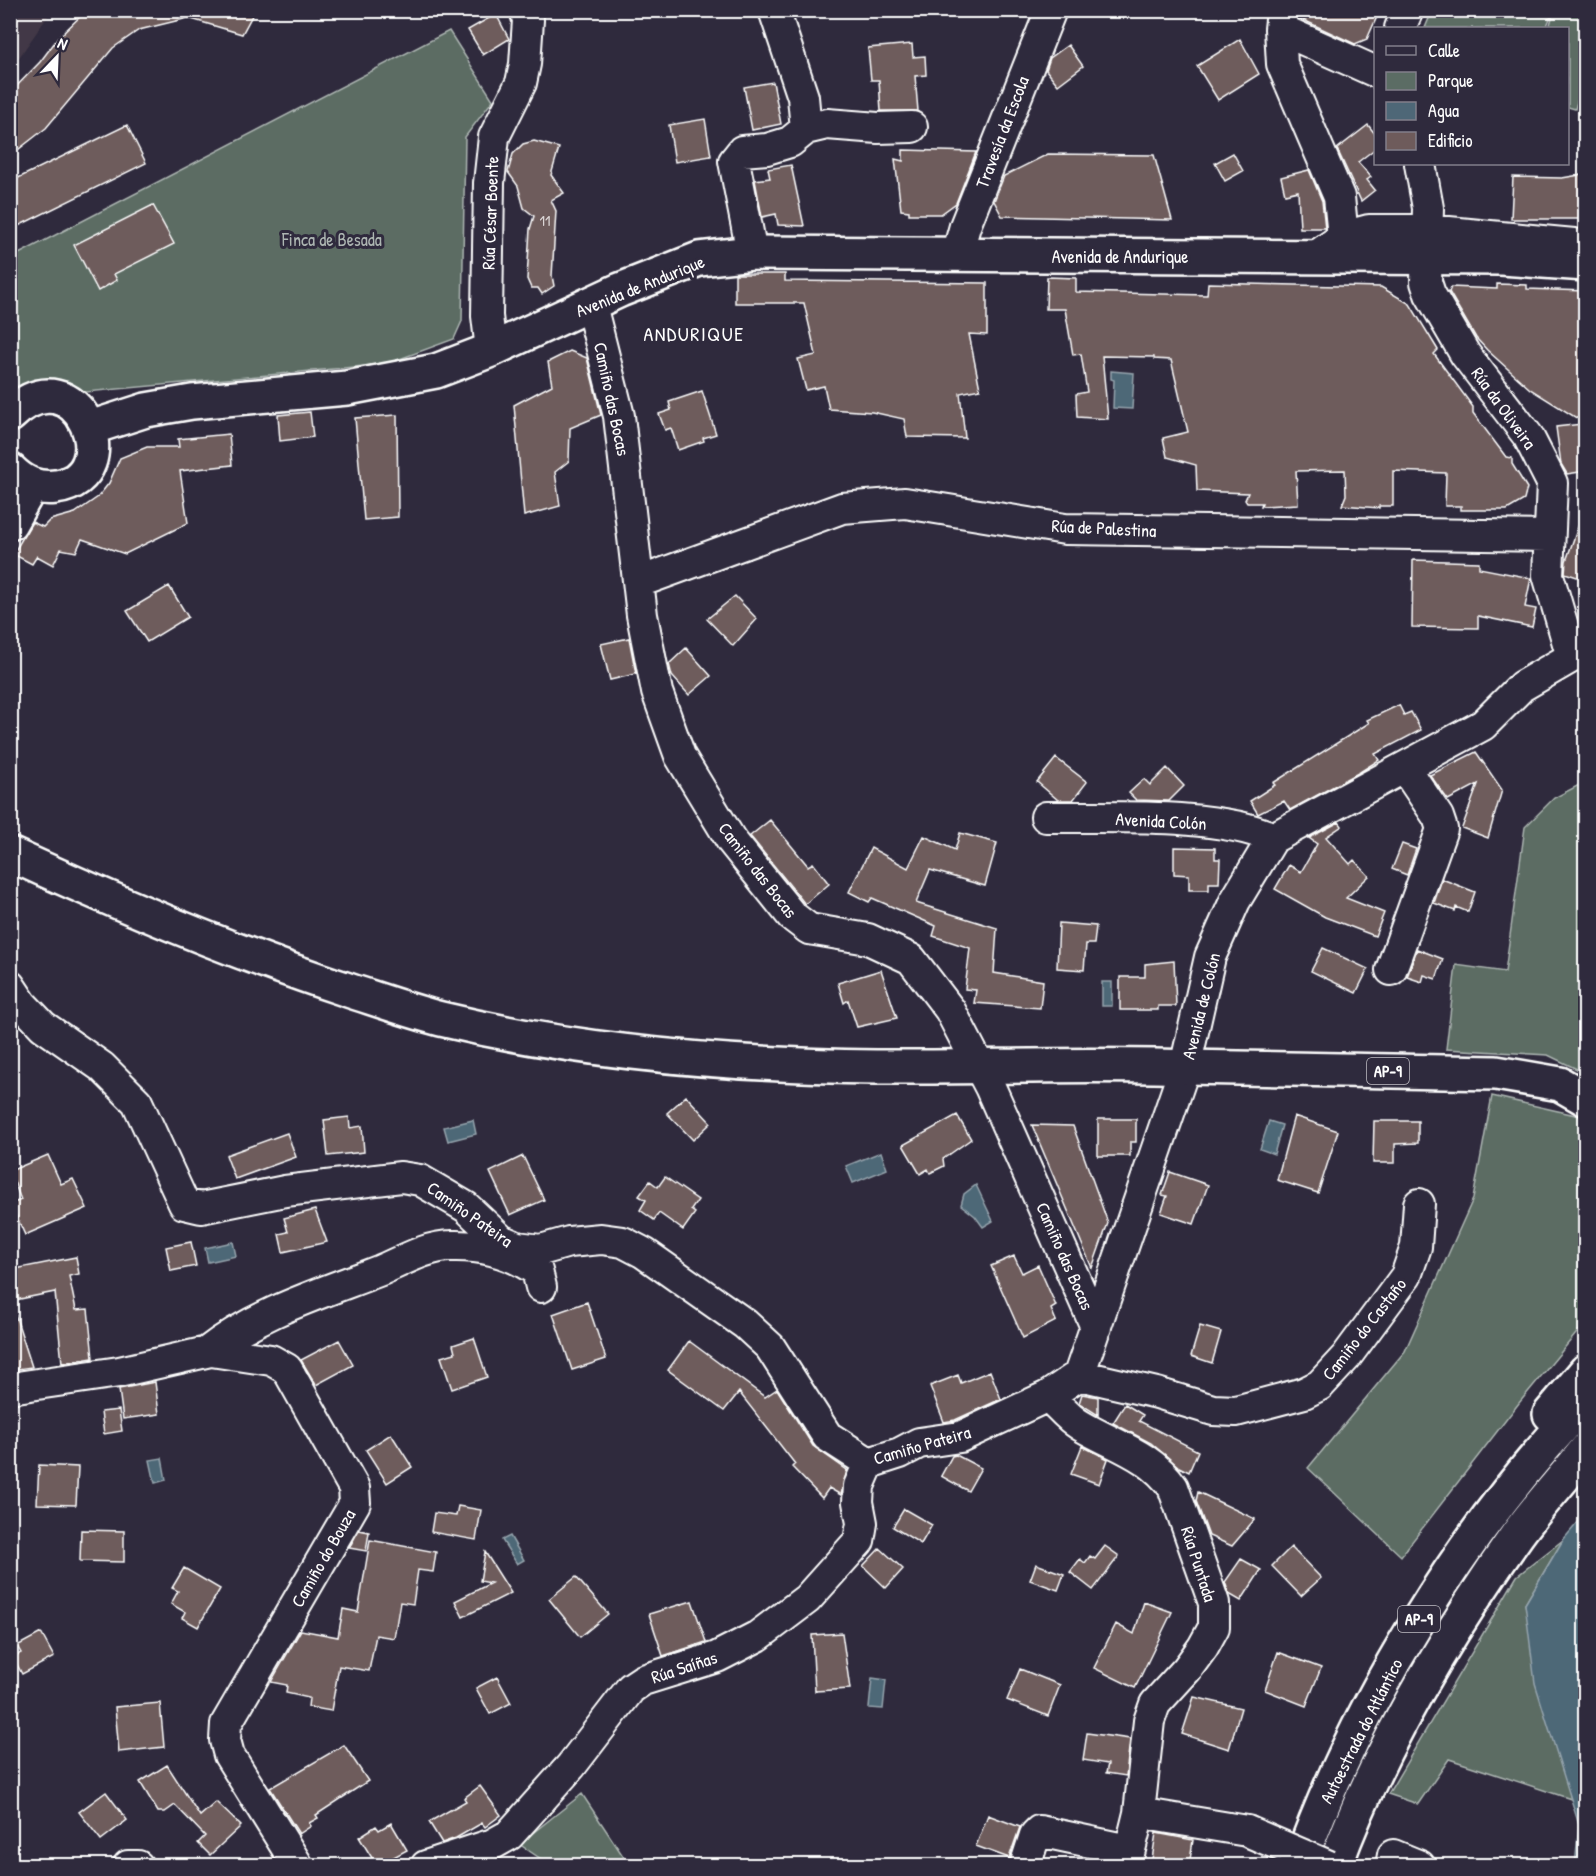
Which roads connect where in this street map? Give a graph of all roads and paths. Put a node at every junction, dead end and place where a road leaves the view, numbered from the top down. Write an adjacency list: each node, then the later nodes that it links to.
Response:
1 (525, 10): 18 (street, Rúa César Boente)
2 (774, 10): 9 (street)
3 (1051, 10): 15 (street, Travesía da Escola)
4 (1408, 10): 6 (street)
5 (1281, 20): 7 (street); 11 (street)
6 (1400, 27)
7 (1374, 71)
8 (912, 127): 9 (street)
9 (806, 129): 14 (street)
10 (1420, 165): 12 (street, Rúa da Oliveira)
11 (1343, 237): 12 (street, Avenida de Andurique); 16 (street, Avenida de Andurique)
12 (1428, 243): 13 (street, Avenida de Andurique); 13 (main road, Avenida de Andurique); 16 (main road, Avenida de Andurique); 23 (street, Rúa da Oliveira)
13 (1582, 250)
14 (752, 253): 15 (main road, Avenida de Andurique); 17 (main road, Avenida de Andurique)
15 (957, 255): 16 (main road, Avenida de Andurique)
16 (1315, 257)
17 (591, 305): 18 (main road, Avenida de Andurique); 24 (street, Camiño das Bocas)
18 (491, 350): 20 (main road, Avenida de Andurique)
19 (10, 415): 20 (main road)
20 (90, 428): 21 (main road)
21 (21, 478): 22 (main road)
22 (10, 523)
23 (1548, 536): 24 (street, Rúa de Palestina); 25 (street, Rúa da Oliveira)
24 (639, 582): 32 (street, Camiño das Bocas)
25 (1579, 659): 26 (street)
26 (1405, 768): 28 (street); 30 (street)
27 (1046, 817): 28 (street, Avenida Colón)
28 (1273, 838): 33 (street, Avenida de Colón)
29 (10, 854): 32 (main road)
30 (1391, 970)
31 (10, 986): 45 (street, Camiño Pateira)
32 (980, 1065): 33 (main road); 37 (street, Camiño das Bocas)
33 (1185, 1067): 34 (main road, AP-9); 37 (street, Avenida de Colón)
34 (1586, 1099)
35 (1419, 1204): 40 (street, Camiño do Castaño)
36 (541, 1287): 38 (street)
37 (1096, 1327): 40 (street, Avenida de Colón)
38 (207, 1352): 41 (street, Camiño do Bouza); 51 (street, Camiño do Bouza)
39 (1586, 1371): 46 (main road, AP-9)
40 (1079, 1375): 42 (street)
41 (10, 1388)
42 (1048, 1396): 45 (street, Camiño Pateira); 47 (street, Rúa Puntada)
43 (1586, 1401): 46 (main road, Autoestrada do Atlántico / AP-9)
44 (1586, 1450): 56 (main road, Autoestrada do Atlántico / AP-9)
45 (869, 1463): 52 (street, Rúa Saíñas)
46 (1414, 1626): 54 (main road, Autoestrada do Atlántico / AP-9)
47 (1139, 1813): 48 (street, Rúa Puntada); 55 (street, bridge)
48 (1127, 1858): 53 (street)
49 (128, 1866): 50 (street)
50 (138, 1866)
51 (298, 1866)
52 (426, 1866)
53 (1025, 1866)
54 (1299, 1866)
55 (1329, 1866)
56 (1335, 1866)
57 (1391, 1866): 58 (street)
58 (1420, 1866)

